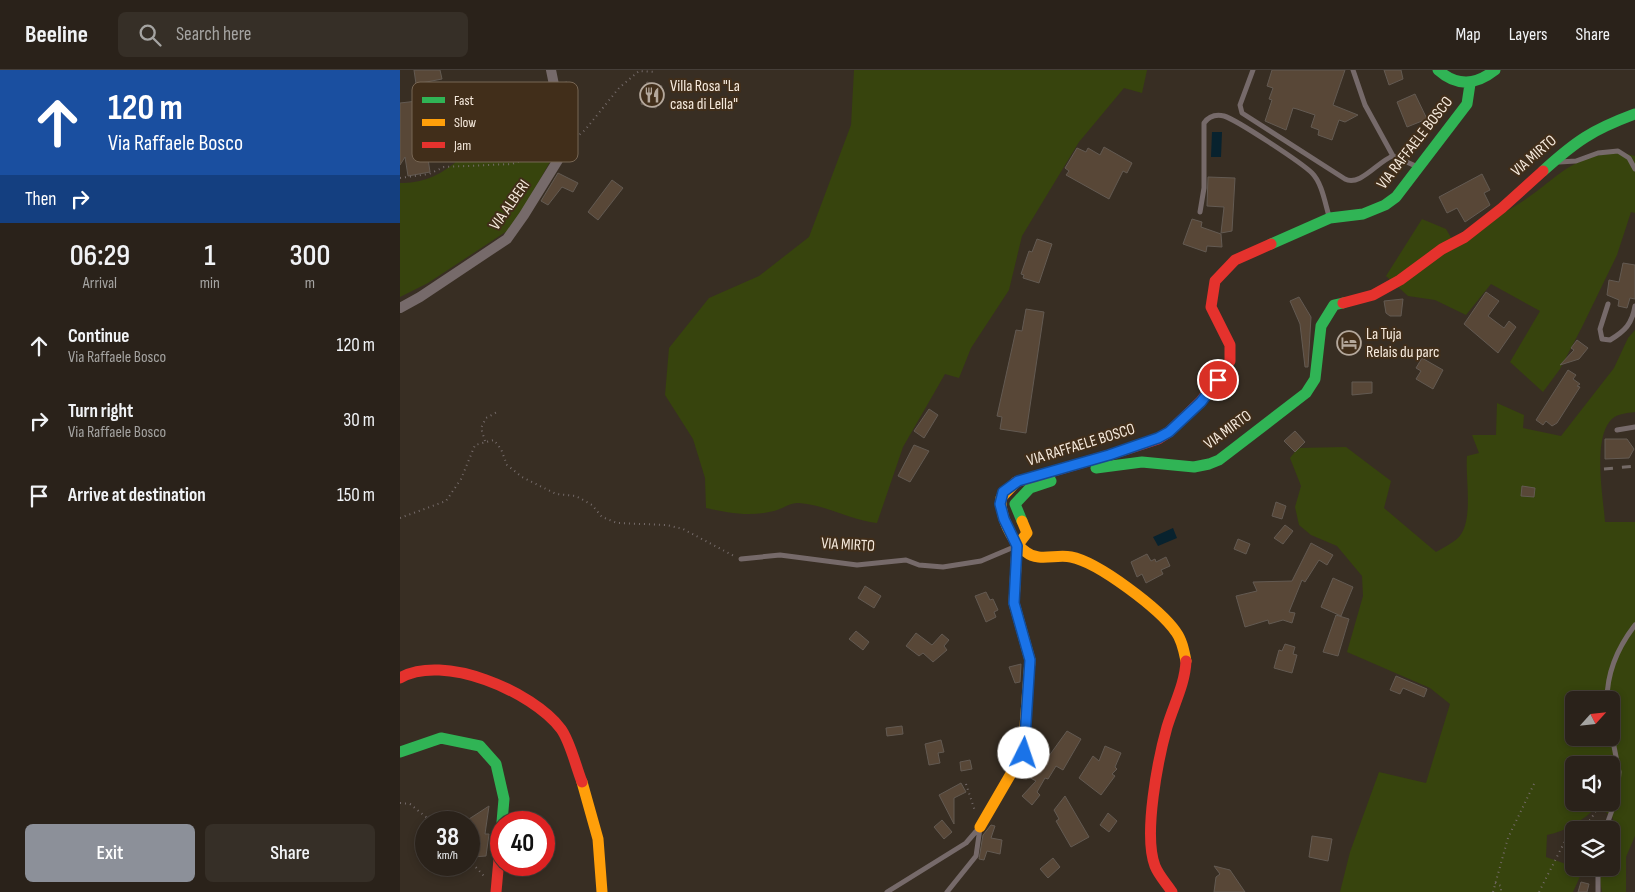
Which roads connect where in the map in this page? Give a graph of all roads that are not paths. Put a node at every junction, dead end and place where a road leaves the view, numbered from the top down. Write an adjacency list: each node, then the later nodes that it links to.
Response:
1 (1253, 70): 7 (lane)
2 (1353, 70): 7 (lane)
3 (1438, 70): 5 (street)
4 (1496, 70): 5 (street)
5 (1470, 84): 10 (street, VIA RAFFAELE BOSCO)
6 (1635, 114): 9 (street, VIA MIRTO)
7 (1393, 156): 10 (lane)
8 (557, 162): 16 (street, VIA ALBERI)
9 (1553, 163): 11 (lane); 19 (street, VIA MIRTO)
10 (1419, 168): 13 (street, VIA RAFFAELE BOSCO)
11 (1635, 169)
12 (1200, 212): 13 (lane)
13 (1330, 218): 19 (street, VIA RAFFAELE BOSCO)
14 (1608, 304): 15 (lane)
15 (1635, 306)
16 (400, 308)
17 (1635, 428): 18 (lane)
18 (1617, 430)
19 (1017, 546): 20 (lane, VIA MIRTO); 28 (street); 35 (street)
20 (741, 559)
21 (1635, 625): 23 (lane)
22 (400, 678): 32 (street)
23 (1608, 691)
24 (1614, 746): 27 (lane)
25 (400, 752): 26 (street)
26 (503, 811)
27 (1609, 821)
28 (980, 827): 33 (lane); 34 (lane)
29 (498, 876): 31 (street)
30 (1598, 876): 36 (lane)
31 (497, 891)
32 (602, 892)
33 (888, 892)
34 (948, 892)
35 (1172, 892)
36 (1598, 892)

